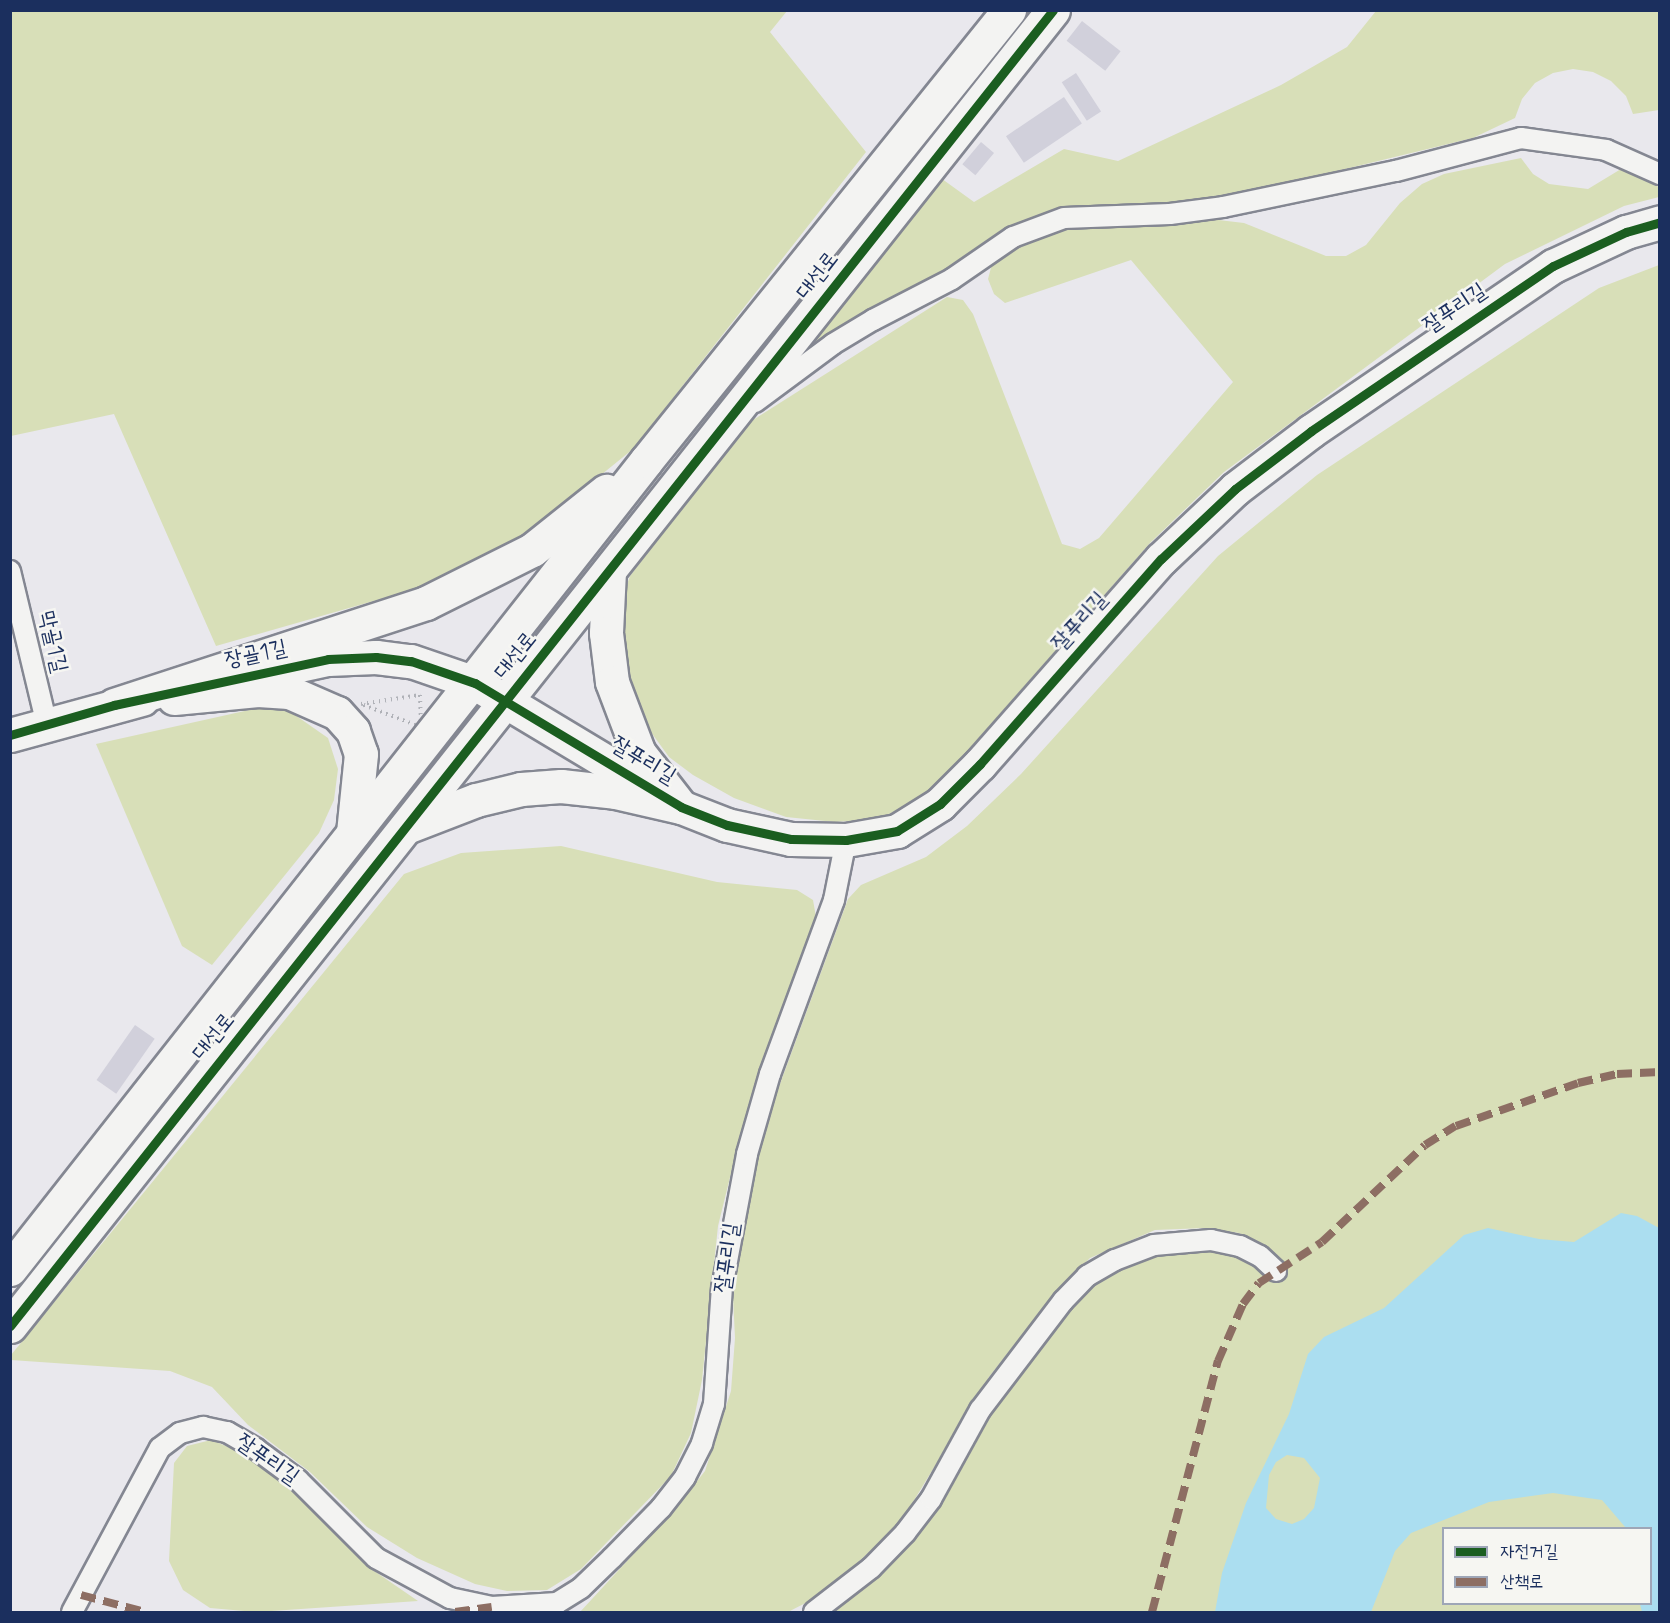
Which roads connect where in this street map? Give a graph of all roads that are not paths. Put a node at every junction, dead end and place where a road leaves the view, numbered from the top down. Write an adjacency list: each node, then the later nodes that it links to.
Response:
1 (1009, 10): 6 (street, 대선로)
2 (1053, 10): 5 (street, 대선로)
3 (1659, 174): 5 (lane)
4 (1659, 222): 17 (street, 잘푸리길)
5 (725, 426): 8 (street, 대선로)
6 (646, 461): 9 (street, 대선로); 11 (street)
7 (10, 571): 12 (lane, 막골1길)
8 (609, 571): 10 (street, 대선로); 14 (street)
9 (475, 683): 10 (street, 장골1길); 11 (street, 장골1길); 16 (street, 대선로)
10 (506, 700): 14 (street, 잘푸리길); 15 (street, 대선로)
11 (114, 705): 12 (street, 장골1길); 16 (street)
12 (47, 725): 13 (street, 장골1길)
13 (10, 735)
14 (681, 807): 15 (street); 17 (street, 잘푸리길)
15 (406, 827): 20 (street, 대선로)
16 (352, 835): 18 (street, 대선로)
17 (846, 840): 21 (lane, 잘푸리길)
18 (10, 1269)
19 (1276, 1271): 23 (lane)
20 (10, 1326)
21 (531, 1610): 22 (lane, 잘푸리길)
22 (72, 1612)
23 (814, 1612)

